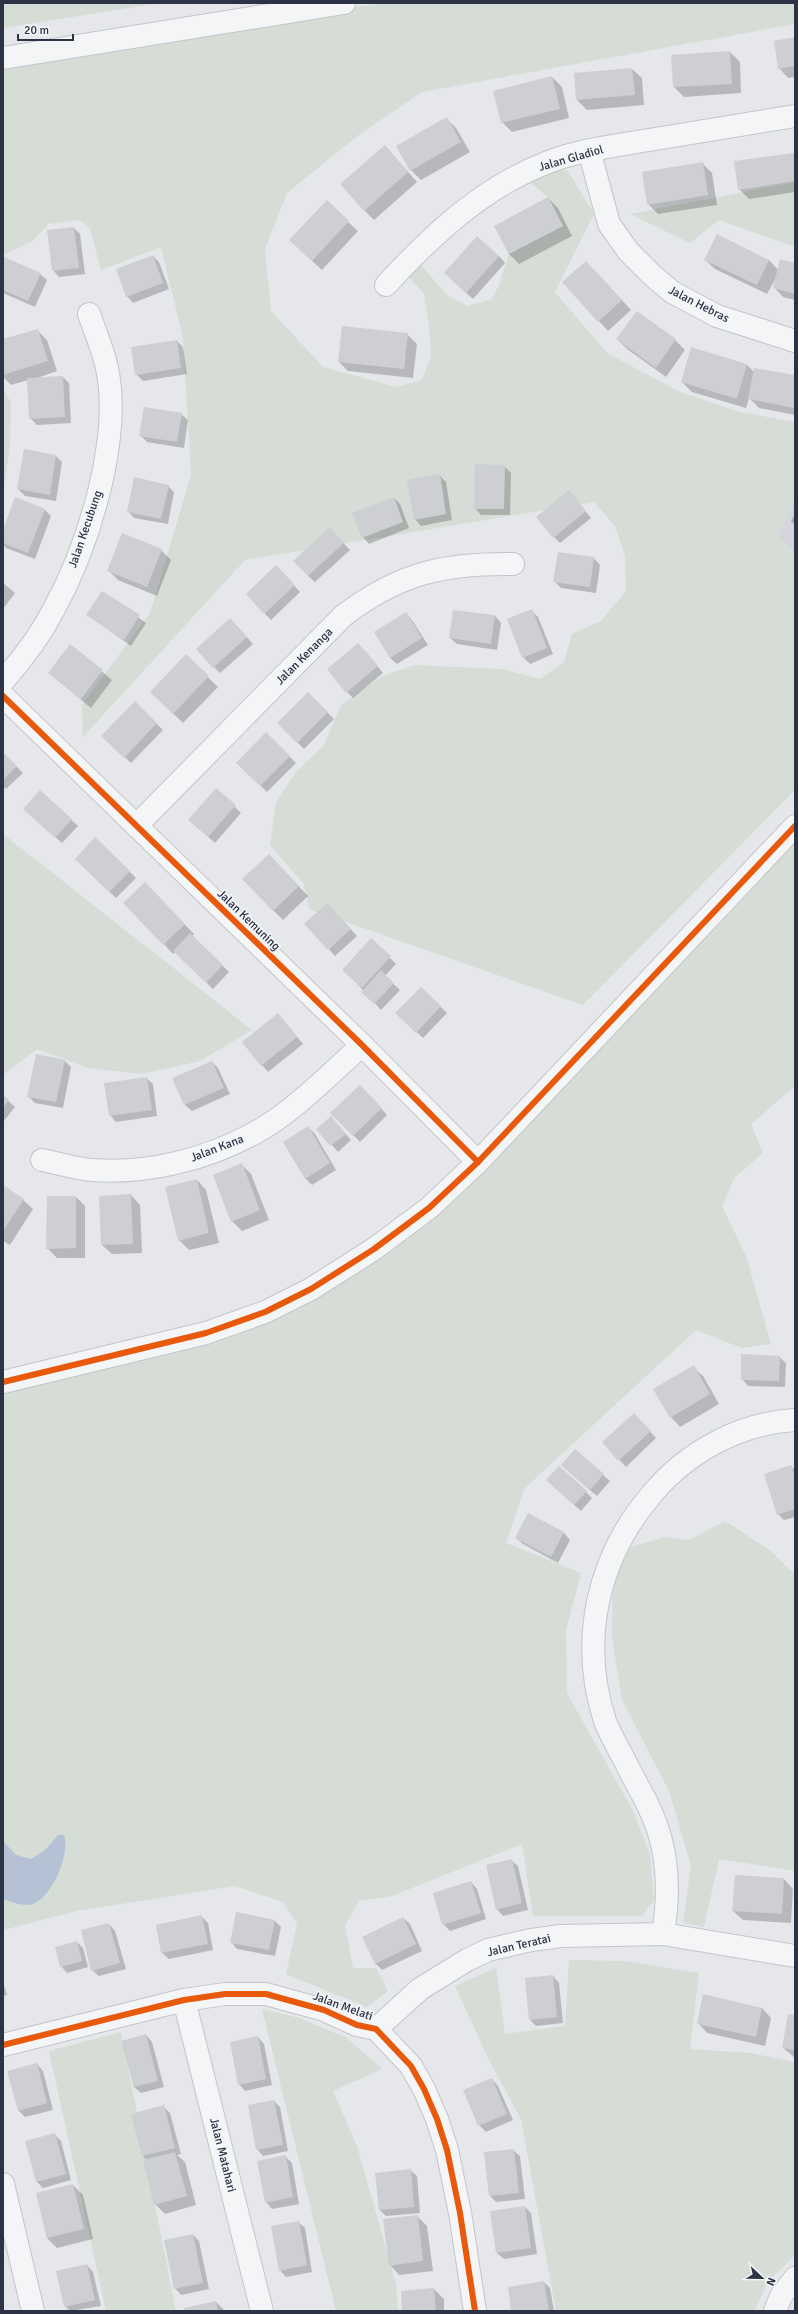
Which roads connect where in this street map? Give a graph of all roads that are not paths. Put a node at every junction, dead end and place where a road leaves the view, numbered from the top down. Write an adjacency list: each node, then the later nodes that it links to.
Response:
1 (344, 3): 2 (street)
2 (3, 58)
3 (795, 116): 4 (street, Jalan Gladiol)
4 (589, 150): 5 (street, Jalan Gladiol); 7 (street, Jalan Hebras)
5 (386, 285)
6 (89, 314): 9 (street, Jalan Kecubung)
7 (795, 341)
8 (513, 564): 11 (street, Jalan Kenanga)
9 (3, 681)
10 (3, 696): 11 (street, Jalan Kemuning)
11 (136, 826): 13 (street, Jalan Kemuning)
12 (795, 826): 15 (street)
13 (362, 1046): 14 (street, Jalan Kana); 15 (street, Jalan Kemuning)
14 (42, 1160)
15 (478, 1162): 16 (street)
16 (3, 1382)
17 (795, 1420): 18 (street)
18 (663, 1934): 19 (street, Jalan Teratai); 21 (street, Jalan Teratai)
19 (795, 1956)
20 (184, 2000): 21 (street, Jalan Melati); 22 (street, Jalan Melati); 26 (street, Jalan Matahari)
21 (376, 2029): 27 (street, Jalan Melati)
22 (3, 2045)
23 (3, 2184): 25 (street)
24 (795, 2278): 28 (street)
25 (33, 2311)
26 (262, 2311)
27 (475, 2311)
28 (775, 2311)

